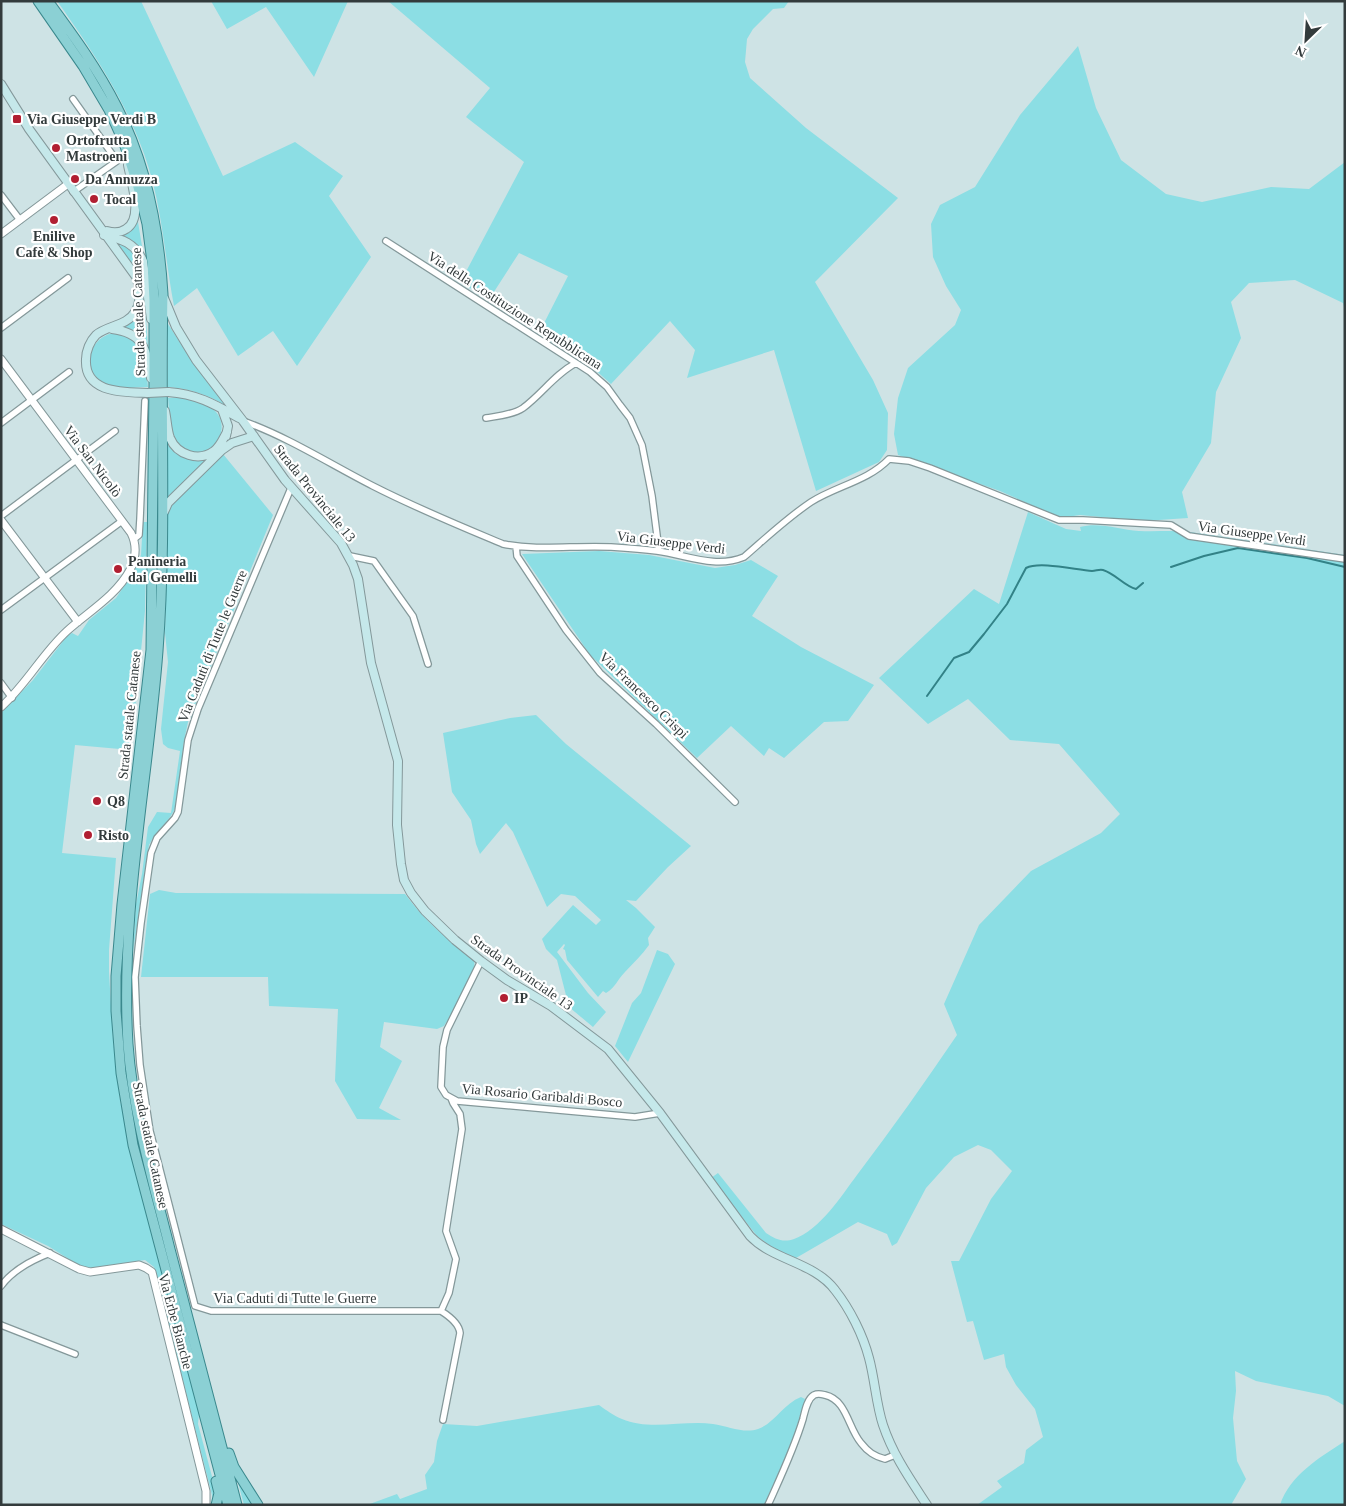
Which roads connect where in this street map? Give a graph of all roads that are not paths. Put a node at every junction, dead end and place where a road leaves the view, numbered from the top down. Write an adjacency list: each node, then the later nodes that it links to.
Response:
1 (38, 1): 5 (main road, Strada statale Catanese)
2 (48, 1): 14 (main road, Strada statale Catanese)
3 (1, 84): 6 (main road)
4 (74, 98): 7 (street)
5 (124, 143): 11 (main road); 17 (main road, Strada statale Catanese)
6 (68, 184): 7 (main road); 9 (street)
7 (73, 192): 11 (main road)
8 (1, 195): 9 (street)
9 (20, 220): 10 (street)
10 (1, 234)
11 (108, 234): 16 (main road); 17 (main road)
12 (386, 241): 19 (street, Via della Costituzione Repubblicana)
13 (68, 278): 15 (street)
14 (163, 294): 21 (main road, Strada statale Catanese); 26 (main road, Strada Provinciale 13)
15 (1, 328)
16 (110, 328): 21 (main road); 21 (main road)
17 (153, 335): 21 (main road, Strada statale Catanese)
18 (1, 359): 22 (street, Via San Nicolò)
19 (576, 363): 25 (street); 41 (street, Via della Costituzione Repubblicana)
20 (69, 372): 22 (street)
21 (158, 393): 24 (main road); 30 (main road); 36 (main road, Strada statale Catanese); 64 (main road, Strada statale Catanese)
22 (32, 400): 27 (street); 33 (street, Via San Nicolò)
23 (145, 401): 39 (street)
24 (222, 408): 26 (main road); 30 (main road)
25 (486, 418)
26 (243, 420): 28 (street, Via Giuseppe Verdi); 31 (main road, Strada Provinciale 13)
27 (1, 423)
28 (265, 429): 31 (street); 40 (street, Via Giuseppe Verdi)
29 (115, 431): 33 (street)
30 (227, 432): 32 (main road)
31 (254, 436): 32 (main road); 34 (main road, Strada Provinciale 13)
32 (222, 450): 36 (main road)
33 (76, 460): 35 (street); 38 (street, Via San Nicolò)
34 (291, 488): 42 (main road, Strada Provinciale 13); 58 (street, Via Caduti di Tutte le Guerre)
35 (1, 516)
36 (162, 516): 61 (main road, Strada statale Catanese)
37 (1, 520): 44 (street)
38 (122, 522): 39 (street, Via San Nicolò); 44 (street)
39 (134, 539): 46 (street)
40 (516, 546): 41 (street, Via Giuseppe Verdi); 51 (street, Via Francesco Crispi)
41 (659, 551): 43 (street, Via Giuseppe Verdi)
42 (350, 556): 47 (street); 52 (main road, Strada Provinciale 13)
43 (1345, 559)
44 (45, 578): 45 (street); 46 (street)
45 (1, 610)
46 (78, 622): 49 (street)
47 (428, 664)
48 (1, 683): 49 (street)
49 (12, 698): 50 (street)
50 (1, 707)
51 (735, 802)
52 (482, 962): 53 (street, Via Rosario Garibaldi Bosco); 54 (main road, Strada Provinciale 13)
53 (451, 1098): 54 (street, Via Rosario Garibaldi Bosco); 58 (street)
54 (660, 1113): 63 (main road, Strada Provinciale 13)
55 (1, 1229): 56 (street, Via Erbe Bianche)
56 (50, 1253): 57 (street); 65 (street, Via Erbe Bianche)
57 (1, 1286)
58 (441, 1311): 62 (street)
59 (1, 1325): 60 (street)
60 (74, 1354)
61 (212, 1409): 68 (main road, Strada statale Catanese); 69 (main road)
62 (443, 1420)
63 (894, 1455): 70 (street); 71 (main road, Strada Provinciale 13)
64 (217, 1460): 66 (main road); 67 (main road, Strada statale Catanese)
65 (206, 1505)
66 (216, 1505)
67 (228, 1505)
68 (237, 1505)
69 (258, 1505)
70 (768, 1505)
71 (927, 1505)

